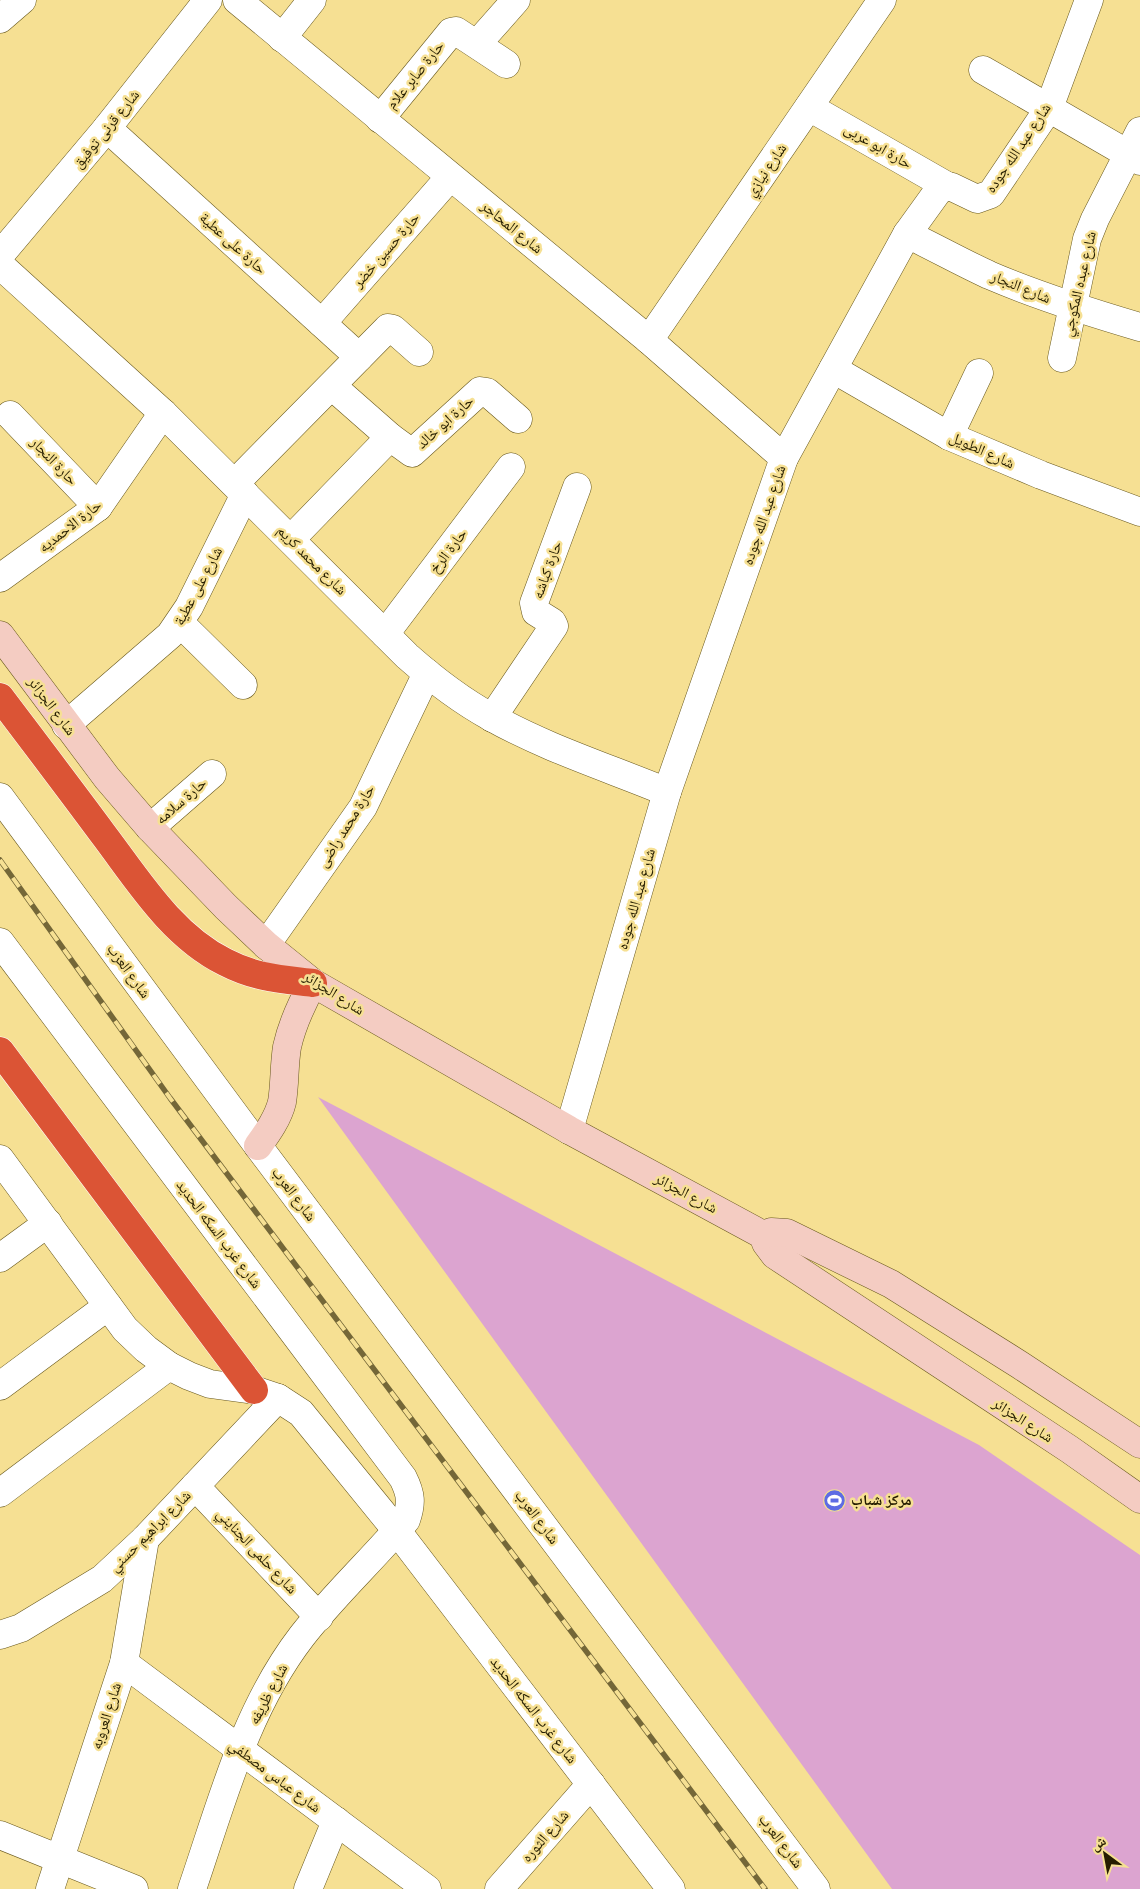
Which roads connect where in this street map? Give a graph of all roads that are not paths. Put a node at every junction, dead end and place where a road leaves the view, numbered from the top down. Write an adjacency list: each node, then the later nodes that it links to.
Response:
1 (22, 0): 8 (street)
2 (208, 0): 16 (street, شارع قرنى توفيق)
3 (237, 0): 9 (street, شارع المحاجر)
4 (312, 0): 9 (street)
5 (516, 0): 10 (street)
6 (882, 0): 13 (street, شارع نيازي)
7 (1089, 0): 14 (street, شارع عبد الله جوده)
8 (0, 19)
9 (282, 38): 15 (street, شارع المحاجر)
10 (476, 44): 11 (street, حارة صابر علام); 15 (street, حارة صابر علام)
11 (506, 64)
12 (984, 70): 14 (street)
13 (809, 106): 19 (street, حارة ابو عربى); 26 (street, شارع نيازي)
14 (1048, 108): 17 (street); 19 (street, شارع عبد الله جوده)
15 (380, 119): 18 (street, شارع المحاجر)
16 (107, 128): 21 (street, شارع قرنى توفيق); 24 (street, حارة على عطية)
17 (1136, 149): 23 (street, شارع عبده المكوجي)
18 (450, 177): 24 (street, حارة حسين خضر); 26 (street, شارع المحاجر)
19 (947, 186): 20 (street, شارع عبد الله جوده)
20 (907, 234): 23 (street, شارع النجار); 30 (street, شارع عبد الله جوده)
21 (0, 255)
22 (0, 265): 33 (street, شارع محمد كريم)
23 (1074, 308): 25 (street, شارع النجار); 29 (street, شارع عبده المكوجي)
24 (322, 323): 28 (street, حارة على عطية)
25 (1140, 327)
26 (649, 340): 38 (street, شارع المحاجر)
27 (419, 352): 28 (street, شارع على عطية)
28 (359, 357): 32 (street, شارع على عطية)
29 (1062, 358)
30 (833, 369): 36 (street, شارع الطويل); 38 (street, شارع عبد الله جوده)
31 (979, 373): 36 (street)
32 (332, 386): 37 (street); 41 (street, شارع على عطية)
33 (163, 413): 41 (street, شارع محمد كريم); 42 (street, حارة الاحمديه)
34 (10, 415): 42 (street, حارة النجار)
35 (518, 419): 37 (street, حارة ابو خالد)
36 (949, 436): 43 (street, شارع الطويل)
37 (390, 437): 44 (street)
38 (784, 458): 55 (street, شارع عبد الله جوده)
39 (511, 467): 47 (street, حارة الرخ)
40 (577, 487): 52 (street, حارة كباشه)
41 (240, 489): 44 (street, شارع محمد كريم); 46 (street, شارع على عطية)
42 (98, 507): 45 (street, حارة الاحمديه)
43 (1140, 512)
44 (291, 538): 47 (street, شارع محمد كريم)
45 (0, 578)
46 (180, 623): 50 (street); 53 (street, شارع على عطية)
47 (385, 634): 49 (street, شارع محمد كريم)
48 (0, 635): 53 (street, شارع الجزائر)
49 (427, 673): 52 (street, شارع محمد كريم); 59 (street, حارة محمد راضى)
50 (243, 685)
51 (0, 697): 60 (highway)
52 (492, 718): 55 (street, شارع محمد كريم)
53 (66, 725): 57 (street, شارع الجزائر)
54 (212, 774): 57 (street, حارة سلامه)
55 (667, 792): 62 (street, شارع عبد الله جوده)
56 (0, 797): 63 (street, شارع العزب)
57 (150, 828): 59 (street, شارع الجزائر)
58 (0, 942): 76 (street, شارع غرب السكه الحديد)
59 (266, 945): 60 (street, شارع الجزائر)
60 (313, 983): 62 (street, شارع الجزائر); 63 (street)
61 (0, 1050): 71 (highway)
62 (569, 1130): 66 (street, شارع الجزائر)
63 (258, 1146): 93 (street, شارع العرب)
64 (0, 1159): 65 (street, شارع غرب السكه الحديد)
65 (48, 1223): 67 (street); 68 (street, شارع غرب السكه الحديد)
66 (763, 1235): 72 (street); 75 (street, شارع الجزائر)
67 (0, 1258)
68 (108, 1306): 69 (street, شارع غرب السكه الحديد); 70 (street)
69 (169, 1366): 71 (street, شارع غرب السكه الحديد); 74 (street)
70 (0, 1386)
71 (266, 1394): 73 (street, شارع ابراهيم حسني); 76 (street, شارع غرب السكه الحديد)
72 (1140, 1444)
73 (195, 1486): 77 (street, شارع ابراهيم حسني); 78 (street, شارع حلمى الجنايني)
74 (0, 1493)
75 (1140, 1499)
76 (397, 1531): 78 (street, شارع ظريفه); 82 (street, شارع غرب السكه الحديد)
77 (145, 1539): 79 (street, شارع ابراهيم حسني); 80 (street, شارع العروبه)
78 (318, 1617): 81 (street, شارع ظريفه)
79 (0, 1635)
80 (124, 1662): 81 (street, شارع عباس مصطفي); 85 (street, شارع العروبه)
81 (240, 1749): 83 (street, شارع عباس مصطفي); 88 (street, شارع ظريفه)
82 (591, 1784): 91 (street, شارع الثوره); 92 (street, شارع غرب السكه الحديد)
83 (336, 1821): 89 (street); 90 (street, شارع عباس مصطفي)
84 (0, 1835): 85 (street)
85 (60, 1860): 86 (street, شارع العروبه); 87 (street)
86 (50, 1889)
87 (134, 1889)
88 (192, 1889)
89 (308, 1889)
90 (427, 1889)
91 (499, 1889)
92 (671, 1889)
93 (816, 1889)

